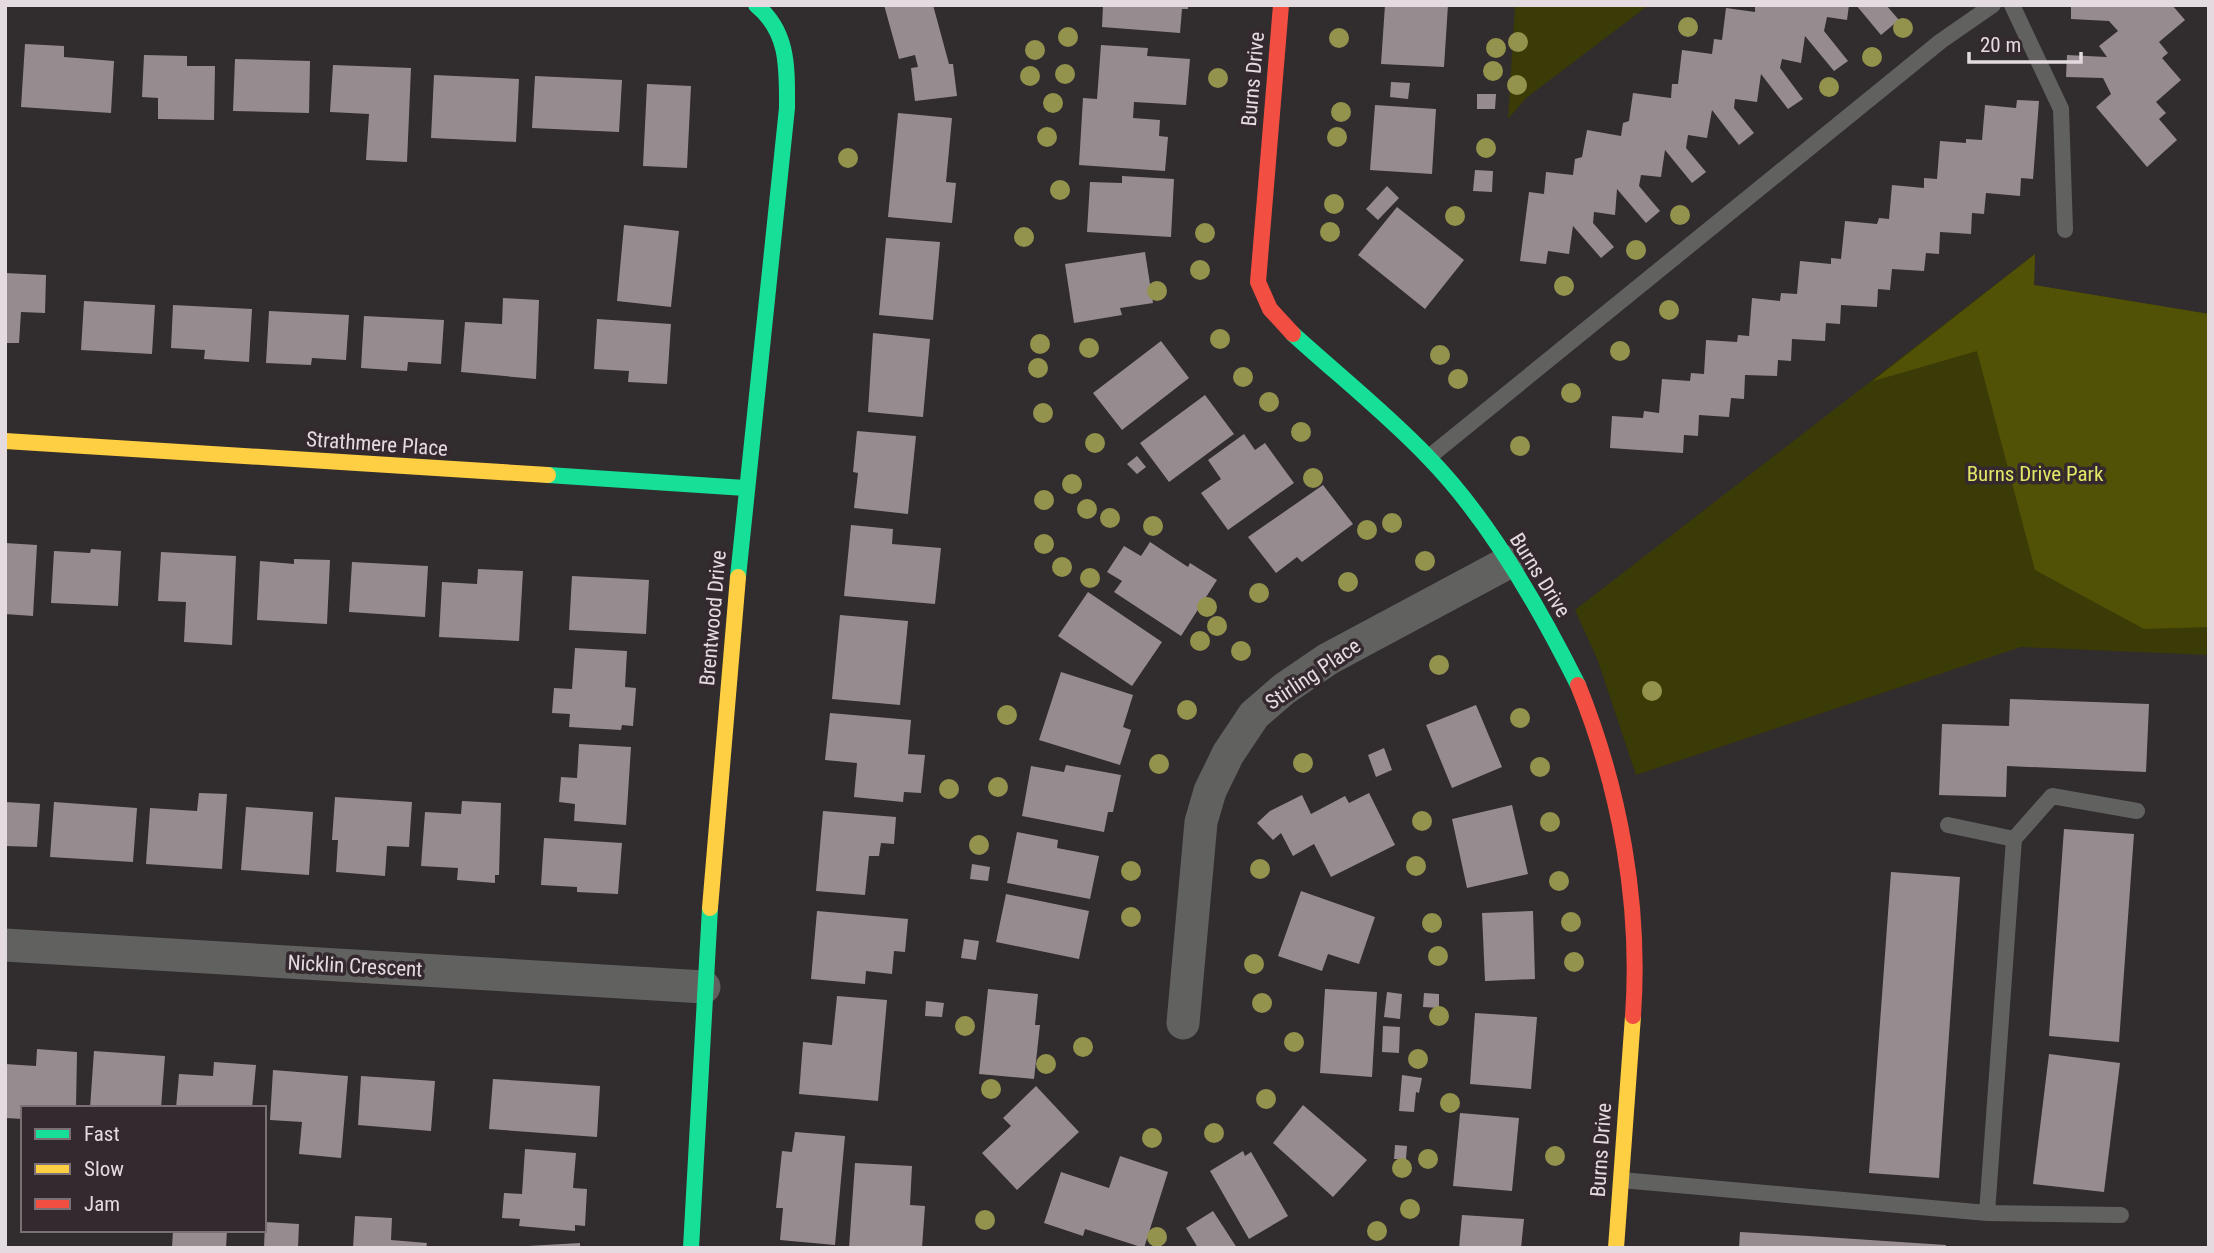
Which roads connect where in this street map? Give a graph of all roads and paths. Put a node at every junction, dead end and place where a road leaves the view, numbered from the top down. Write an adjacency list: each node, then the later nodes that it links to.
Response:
1 (756, 5): 8 (street, Brentwood Drive)
2 (1281, 5): 7 (street, Burns Drive)
3 (1993, 5): 7 (lane)
4 (2012, 5): 5 (lane)
5 (2065, 230)
6 (5, 441): 8 (street, Strathmere Place)
7 (1429, 457): 9 (street, Burns Drive)
8 (745, 488): 14 (street, Brentwood Drive)
9 (1509, 562): 15 (street, Stirling Place); 16 (street, Burns Drive)
10 (2137, 811): 12 (lane)
11 (1948, 825): 12 (lane)
12 (2014, 839): 17 (lane)
13 (5, 945): 14 (street, Nicklin Crescent)
14 (704, 987): 19 (street, Brentwood Drive)
15 (1183, 1023)
16 (1619, 1180): 17 (lane); 20 (street, Burns Drive)
17 (1987, 1213): 18 (lane)
18 (2121, 1215)
19 (691, 1248)
20 (1616, 1248)

